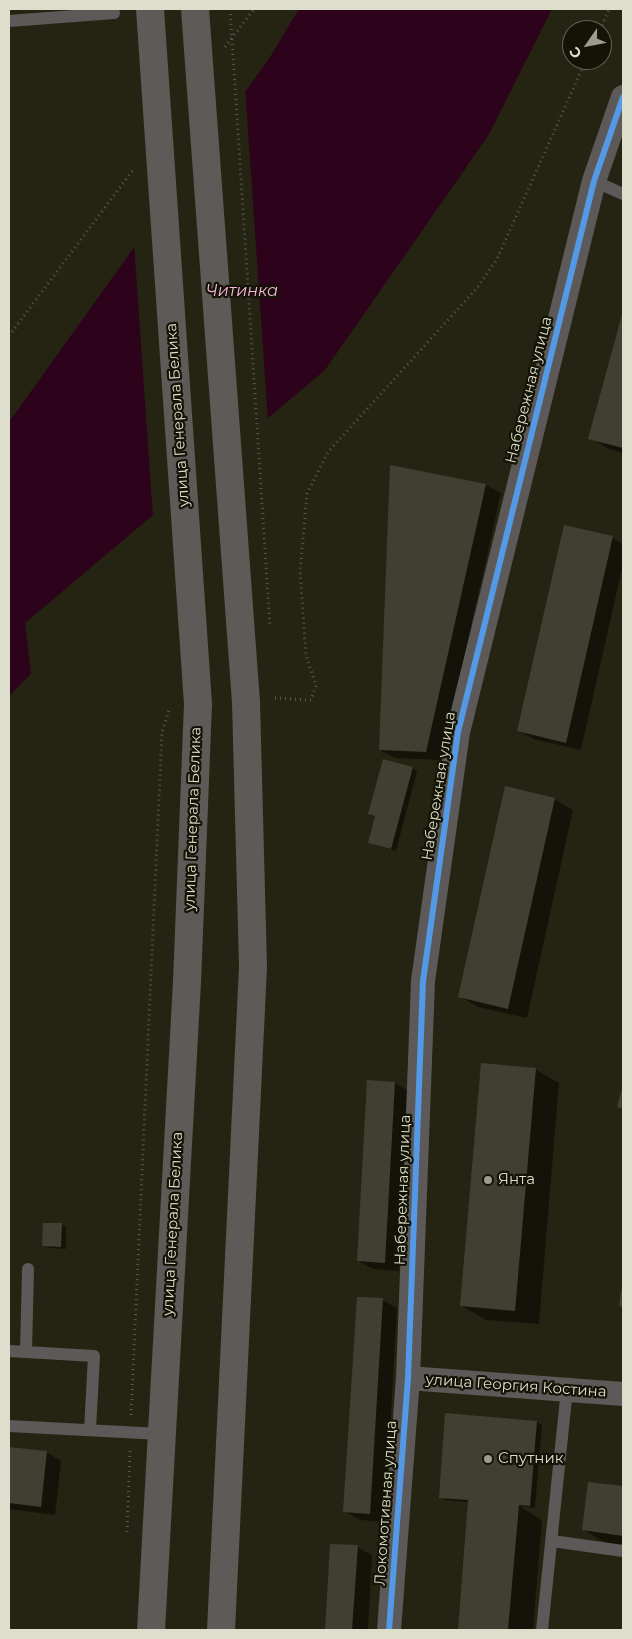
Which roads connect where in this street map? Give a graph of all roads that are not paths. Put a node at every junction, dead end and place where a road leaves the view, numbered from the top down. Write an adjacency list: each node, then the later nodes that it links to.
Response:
1 (150, 9): 16 (main road, улица Генерала Белика, bridge)
2 (195, 9): 20 (main road, bridge)
3 (114, 13): 4 (lane)
4 (9, 22)
5 (623, 97): 6 (street, Набережная улица)
6 (594, 181): 7 (lane); 11 (street, Набережная улица)
7 (623, 194)
8 (28, 1269): 10 (lane)
9 (9, 1351): 10 (lane)
10 (26, 1352): 15 (lane)
11 (408, 1378): 12 (street, улица Георгия Костина); 21 (street, Локомотивная улица)
12 (568, 1389): 13 (street, улица Георгия Костина); 17 (lane)
13 (623, 1394)
14 (9, 1426): 15 (lane)
15 (90, 1430): 16 (lane)
16 (162, 1434): 19 (main road, улица Генерала Белика)
17 (552, 1541): 18 (lane); 22 (lane)
18 (623, 1551)
19 (151, 1630)
20 (221, 1630)
21 (389, 1630)
22 (542, 1630)

